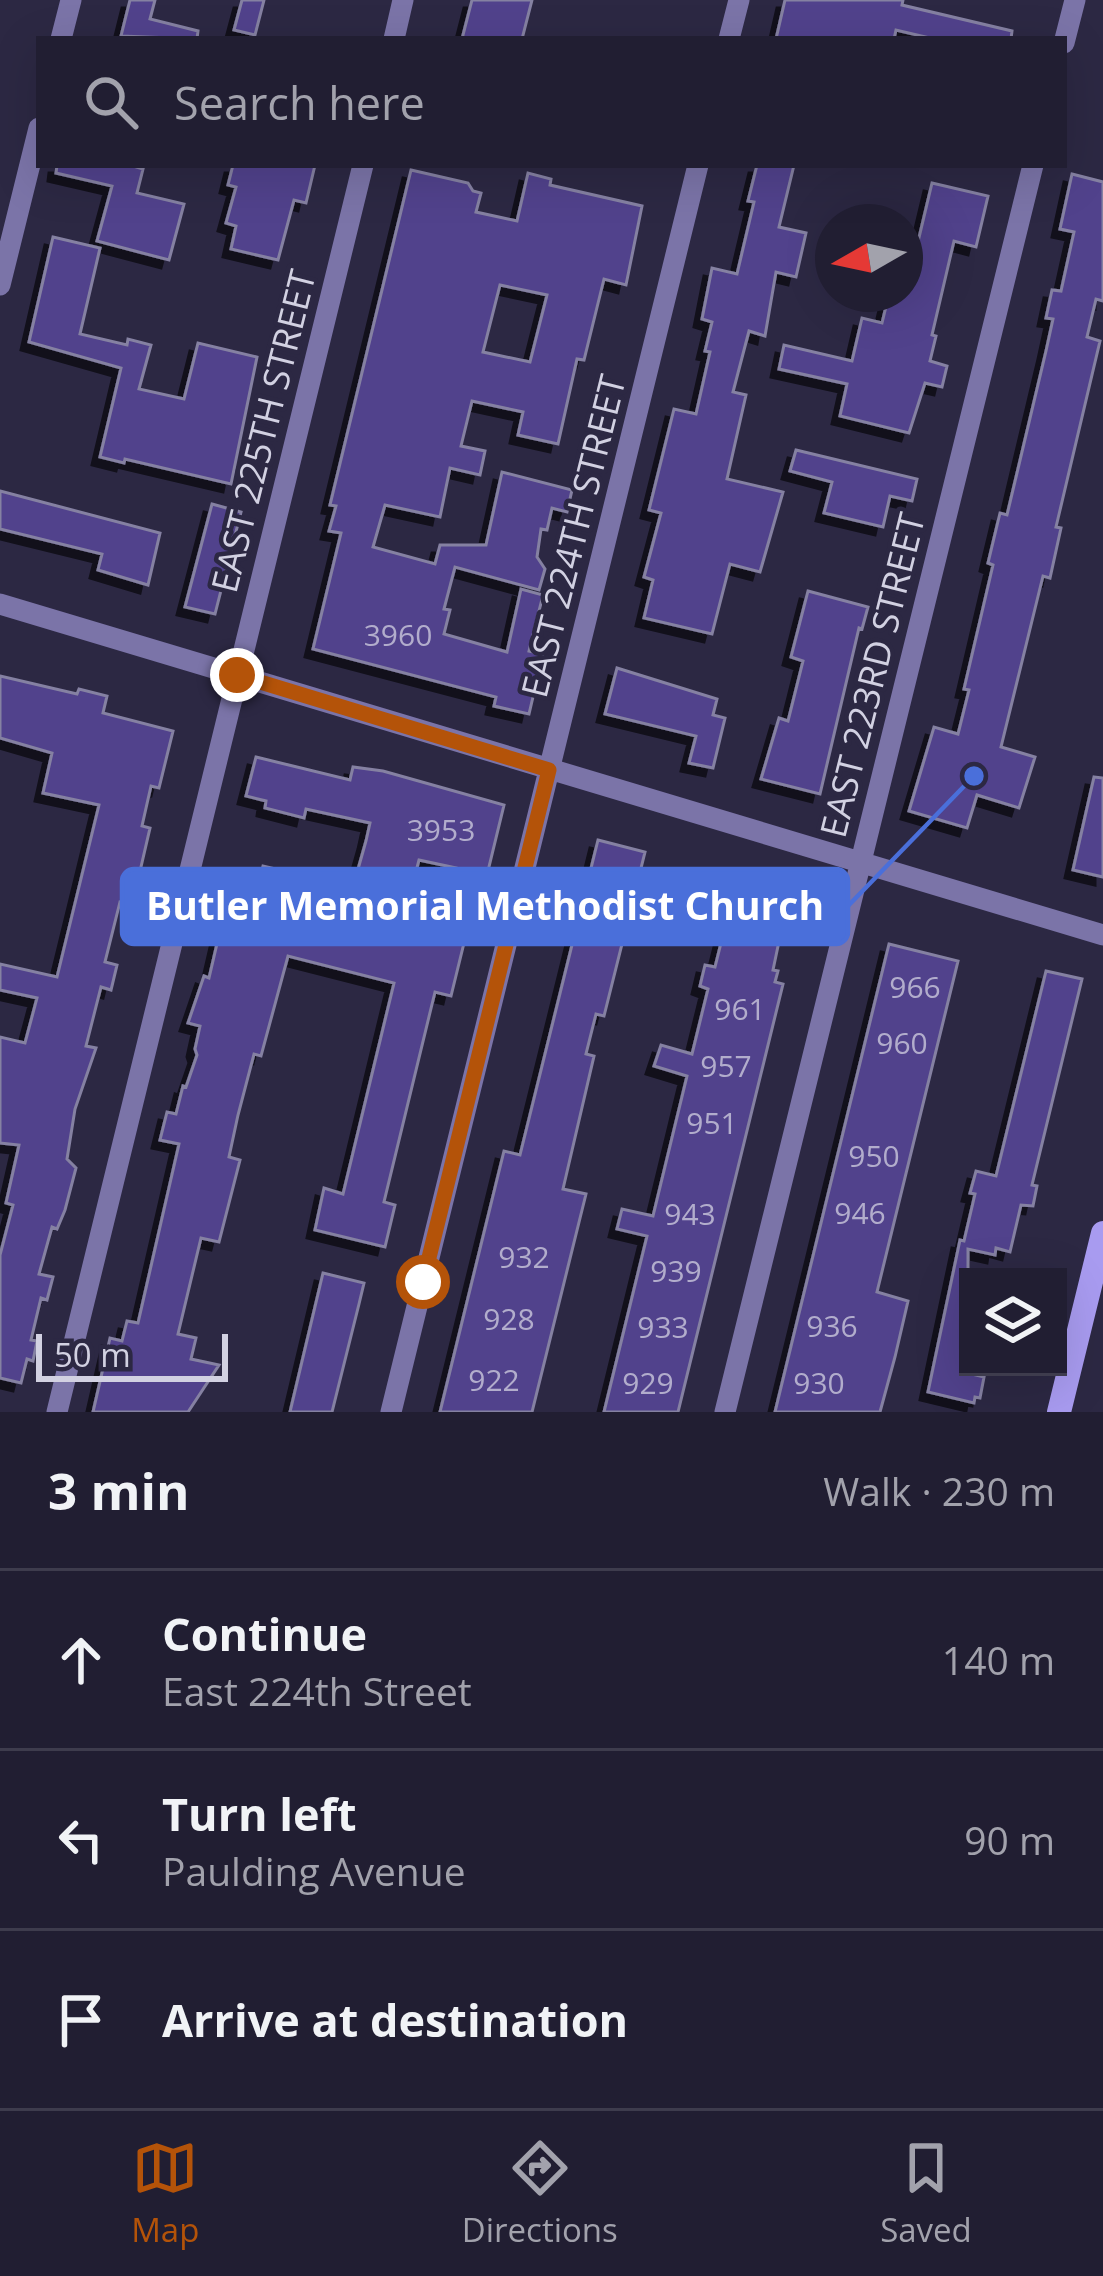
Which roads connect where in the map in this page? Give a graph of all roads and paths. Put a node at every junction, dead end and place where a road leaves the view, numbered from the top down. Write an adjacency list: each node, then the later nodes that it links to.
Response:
1 (70, 0): 5 (street)
2 (403, 0): 6 (street)
3 (739, 0): 7 (street)
4 (1075, 0): 8 (street)
5 (62, 36)
6 (395, 36)
7 (730, 36)
8 (1066, 36)
9 (36, 140): 13 (street)
10 (362, 168): 15 (street, EAST 225TH STREET)
11 (697, 168): 16 (street, EAST 224TH STREET)
12 (1033, 168): 17 (street, EAST 223RD STREET)
13 (0, 285)
14 (0, 604): 15 (street)
15 (237, 675): 16 (street); 20 (street, EAST 225TH STREET)
16 (549, 770): 17 (street); 21 (street, EAST 224TH STREET)
17 (860, 862): 18 (street); 22 (street, EAST 223RD STREET)
18 (1103, 935)
19 (1103, 1233): 23 (street)
20 (57, 1412)
21 (391, 1412)
22 (725, 1412)
23 (1059, 1412)

